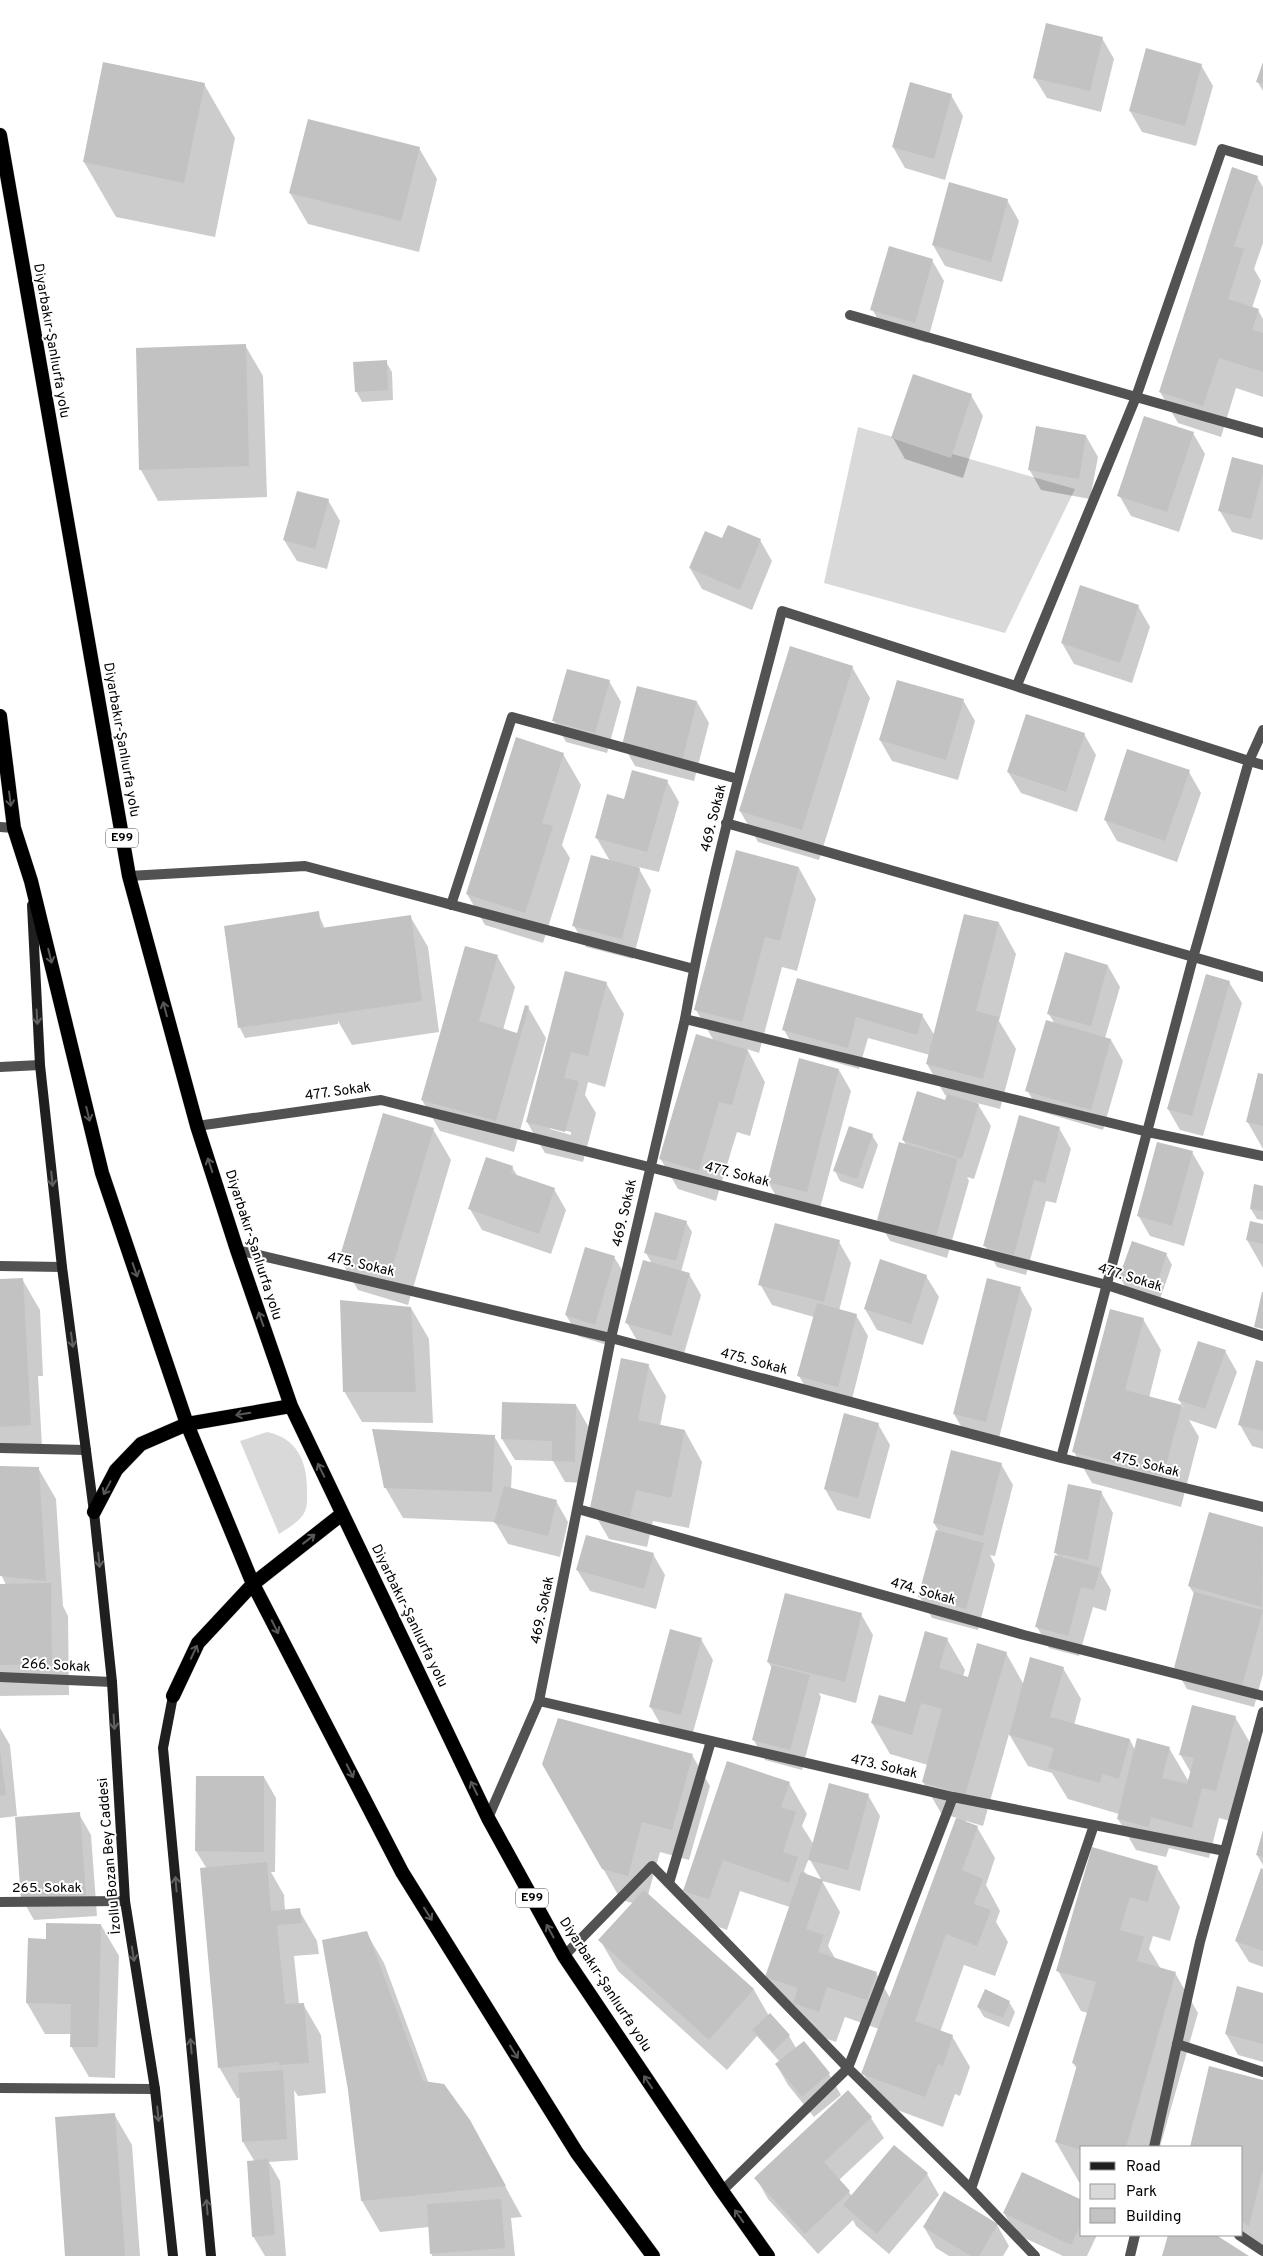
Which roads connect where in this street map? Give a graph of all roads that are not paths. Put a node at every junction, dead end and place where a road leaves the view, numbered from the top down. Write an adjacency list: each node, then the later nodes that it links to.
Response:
1 (0, 135): 14 (highway, Diyarbakır-Şanlıurfa yolu / E99)
2 (1263, 161): 4 (street)
3 (850, 315): 4 (street)
4 (1136, 397): 5 (street); 6 (street)
5 (1263, 433)
6 (1017, 685): 9 (street); 11 (street, 469. Sokak)
7 (0, 716): 13 (highway, one-way to 13)
8 (1263, 730): 9 (street)
9 (1249, 761): 10 (street); 17 (street)
10 (1263, 766)
11 (738, 779): 12 (street, 469. Sokak); 16 (street)
12 (726, 823): 17 (street); 18 (street, 469. Sokak)
13 (7, 827): 15 (highway)
14 (129, 876): 16 (street); 23 (highway, Diyarbakır-Şanlıurfa yolu / E99, one-way to 14)
15 (31, 881): 21 (main road, İzollu Bozan Bey Caddesi, one-way to 21); 34 (highway, one-way to 34)
16 (451, 905): 18 (street)
17 (1193, 958): 19 (street); 24 (street)
18 (694, 969): 20 (street, 469. Sokak)
19 (1263, 977)
20 (685, 1019): 24 (street); 26 (street, 469. Sokak)
21 (40, 1065): 22 (street); 29 (main road, İzollu Bozan Bey Caddesi, one-way to 29)
22 (0, 1067)
23 (197, 1126): 26 (street, 477. Sokak); 27 (highway, Diyarbakır-Şanlıurfa yolu / E99, one-way to 23)
24 (1148, 1132): 25 (street); 30 (street)
25 (1263, 1156)
26 (649, 1167): 30 (street, 477. Sokak); 32 (street, 469. Sokak)
27 (237, 1250): 32 (street, 475. Sokak); 33 (highway, Diyarbakır-Şanlıurfa yolu / E99, one-way to 27)
28 (0, 1266): 29 (street)
29 (62, 1267): 36 (main road, İzollu Bozan Bey Caddesi, one-way to 36)
30 (1107, 1285): 31 (street, 477. Sokak); 37 (street)
31 (1263, 1336)
32 (611, 1338): 37 (street, 475. Sokak); 39 (street, 469. Sokak)
33 (290, 1406): 34 (highway, one-way to 34); 41 (highway, Diyarbakır-Şanlıurfa yolu / E99, one-way to 33)
34 (187, 1424): 40 (highway, one-way to 40); 42 (highway)
35 (0, 1448): 36 (street)
36 (86, 1450): 40 (main road, İzollu Bozan Bey Caddesi)
37 (1061, 1458): 38 (street, 475. Sokak)
38 (1263, 1507)
39 (578, 1509): 46 (street, 474. Sokak); 47 (street, 469. Sokak)
40 (94, 1512): 44 (main road, İzollu Bozan Bey Caddesi, one-way to 44)
41 (342, 1514): 42 (highway, one-way to 41); 51 (highway, Diyarbakır-Şanlıurfa yolu / E99, one-way to 41)
42 (253, 1584): 45 (highway, one-way to 42); 71 (highway, one-way to 71)
43 (0, 1677): 44 (street, 266. Sokak)
44 (112, 1682): 55 (main road, İzollu Bozan Bey Caddesi, one-way to 55)
45 (173, 1696): 70 (main road, one-way to 45)
46 (1263, 1696)
47 (539, 1701): 49 (street, 473. Sokak); 51 (street, 469. Sokak)
48 (1263, 1712): 53 (street)
49 (712, 1741): 50 (street, 473. Sokak); 54 (street)
50 (953, 1797): 52 (street, 473. Sokak); 59 (street)
51 (488, 1818): 57 (highway, Diyarbakır-Şanlıurfa yolu / E99, one-way to 51)
52 (1094, 1825): 53 (street, 473. Sokak); 64 (street)
53 (1225, 1851): 58 (street)
54 (669, 1883): 57 (street); 59 (street)
55 (125, 1901): 56 (street, 265. Sokak); 62 (main road, İzollu Bozan Bey Caddesi, one-way to 62)
56 (0, 1902)
57 (564, 1956): 65 (highway, Diyarbakır-Şanlıurfa yolu / E99, one-way to 57)
58 (1178, 2044): 60 (street); 63 (street)
59 (848, 2068): 64 (street); 65 (street)
60 (1263, 2072)
61 (0, 2088): 62 (street)
62 (155, 2089): 69 (main road, İzollu Bozan Bey Caddesi, one-way to 69)
63 (1154, 2146)
64 (971, 2189): 73 (street)
65 (722, 2191): 72 (highway, Diyarbakır-Şanlıurfa yolu / E99, one-way to 65)
66 (1135, 2236): 74 (street)
67 (1240, 2236): 68 (street)
68 (1263, 2251)
69 (173, 2256)
70 (211, 2256)
71 (653, 2256)
72 (768, 2256)
73 (1036, 2256)
74 (1130, 2256)

